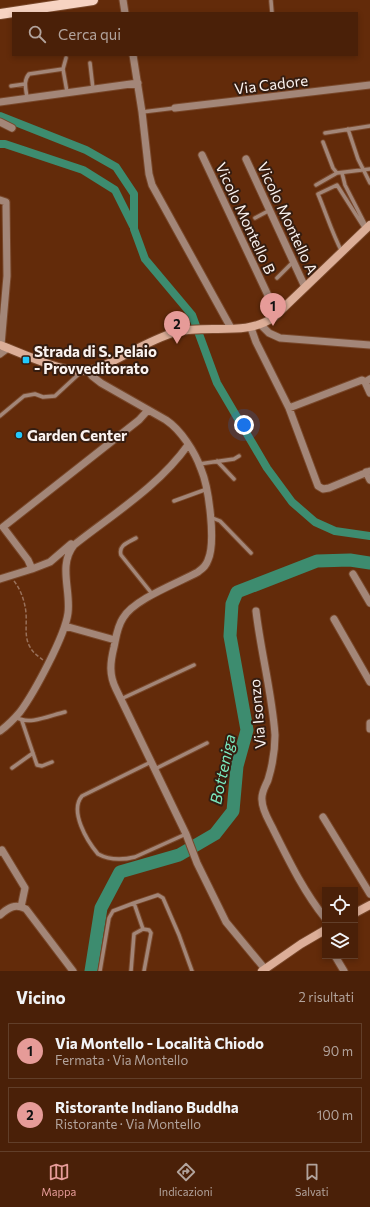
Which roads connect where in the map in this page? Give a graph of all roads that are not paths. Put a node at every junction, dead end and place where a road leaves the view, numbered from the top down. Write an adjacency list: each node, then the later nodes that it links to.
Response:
1 (93, 0): 4 (main road)
2 (123, 0): 5 (street)
3 (271, 1): 6 (lane)
4 (40, 4): 7 (main road)
5 (125, 12)
6 (272, 12)
7 (0, 14)
8 (133, 56): 12 (street)
9 (66, 58): 11 (lane)
10 (90, 63): 16 (lane)
11 (63, 69): 13 (lane); 17 (lane)
12 (138, 83): 16 (street); 21 (street)
13 (25, 84): 15 (lane); 18 (lane)
14 (370, 85): 20 (street, Via Cadore)
15 (11, 86)
16 (93, 89): 17 (street)
17 (67, 92): 18 (street)
18 (27, 98): 19 (street)
19 (0, 102)
20 (175, 108): 21 (lane)
21 (142, 112): 46 (street)
22 (0, 122): 24 (street)
23 (370, 126): 25 (lane)
24 (12, 128)
25 (348, 129): 26 (lane); 31 (lane)
26 (325, 132)
27 (323, 142): 32 (lane)
28 (202, 155): 44 (street, Vicolo Montello B)
29 (246, 159): 37 (street, Vicolo Montello A)
30 (370, 169): 31 (lane)
31 (363, 170): 33 (lane); 34 (lane)
32 (337, 173): 33 (lane); 35 (lane)
33 (342, 173): 39 (lane)
34 (370, 183)
35 (316, 185)
36 (0, 200): 49 (street)
37 (270, 210): 38 (lane, Vicolo Montello B); 41 (street, Vicolo Montello A)
38 (255, 218)
39 (368, 228): 40 (street); 40 (lane)
40 (342, 252): 43 (street)
41 (294, 261): 42 (lane, Vicolo Montello B); 43 (street, Vicolo Montello A)
42 (276, 278)
43 (305, 287): 44 (street)
44 (278, 313): 45 (street)
45 (261, 325): 47 (street); 48 (street)
46 (232, 328): 47 (street); 50 (street)
47 (251, 328): 53 (street)
48 (370, 345)
49 (2, 348): 50 (street)
50 (85, 371): 54 (street); 55 (lane)
51 (368, 380): 52 (street); 53 (street)
52 (370, 393)
53 (289, 408): 60 (street)
54 (148, 410): 56 (street); 69 (street)
55 (0, 416)
56 (188, 445): 59 (street); 67 (street)
57 (239, 456): 58 (lane)
58 (217, 461): 59 (lane); 61 (lane)
59 (199, 464): 63 (street)
60 (368, 471): 62 (street)
61 (234, 479)
62 (370, 480)
63 (207, 489): 64 (lane); 65 (street)
64 (174, 500)
65 (210, 517): 68 (lane); 72 (street)
66 (136, 538): 72 (lane)
67 (78, 541): 69 (street); 76 (street)
68 (251, 552)
69 (32, 569): 71 (street)
70 (353, 574): 73 (street)
71 (0, 579)
72 (153, 595): 77 (street)
73 (370, 604)
74 (256, 611): 99 (street, Via Isonzo)
75 (334, 619): 79 (street)
76 (65, 626): 77 (street); 82 (street)
77 (115, 640): 80 (street)
78 (194, 665): 80 (lane)
79 (370, 682)
80 (121, 699): 89 (street)
81 (65, 712): 82 (lane)
82 (19, 719): 85 (street); 87 (lane)
83 (370, 724): 84 (street)
84 (370, 728)
85 (0, 731)
86 (207, 744): 89 (lane)
87 (33, 754): 88 (lane); 90 (lane)
88 (52, 762)
89 (153, 766): 92 (street); 92 (lane)
90 (12, 768)
91 (323, 816): 94 (street)
92 (187, 835): 104 (street)
93 (1, 850): 97 (street)
94 (370, 894)
95 (134, 902): 101 (lane); 106 (lane); 109 (lane)
96 (370, 904): 98 (street)
97 (21, 906): 100 (street); 105 (street)
98 (358, 911)
99 (322, 914)
100 (0, 915)
101 (143, 929): 107 (lane); 108 (lane)
102 (322, 934): 104 (street)
103 (337, 959): 110 (street)
104 (263, 970)
105 (73, 971)
106 (100, 971)
107 (132, 971)
108 (144, 971)
109 (192, 971)
110 (344, 971)

